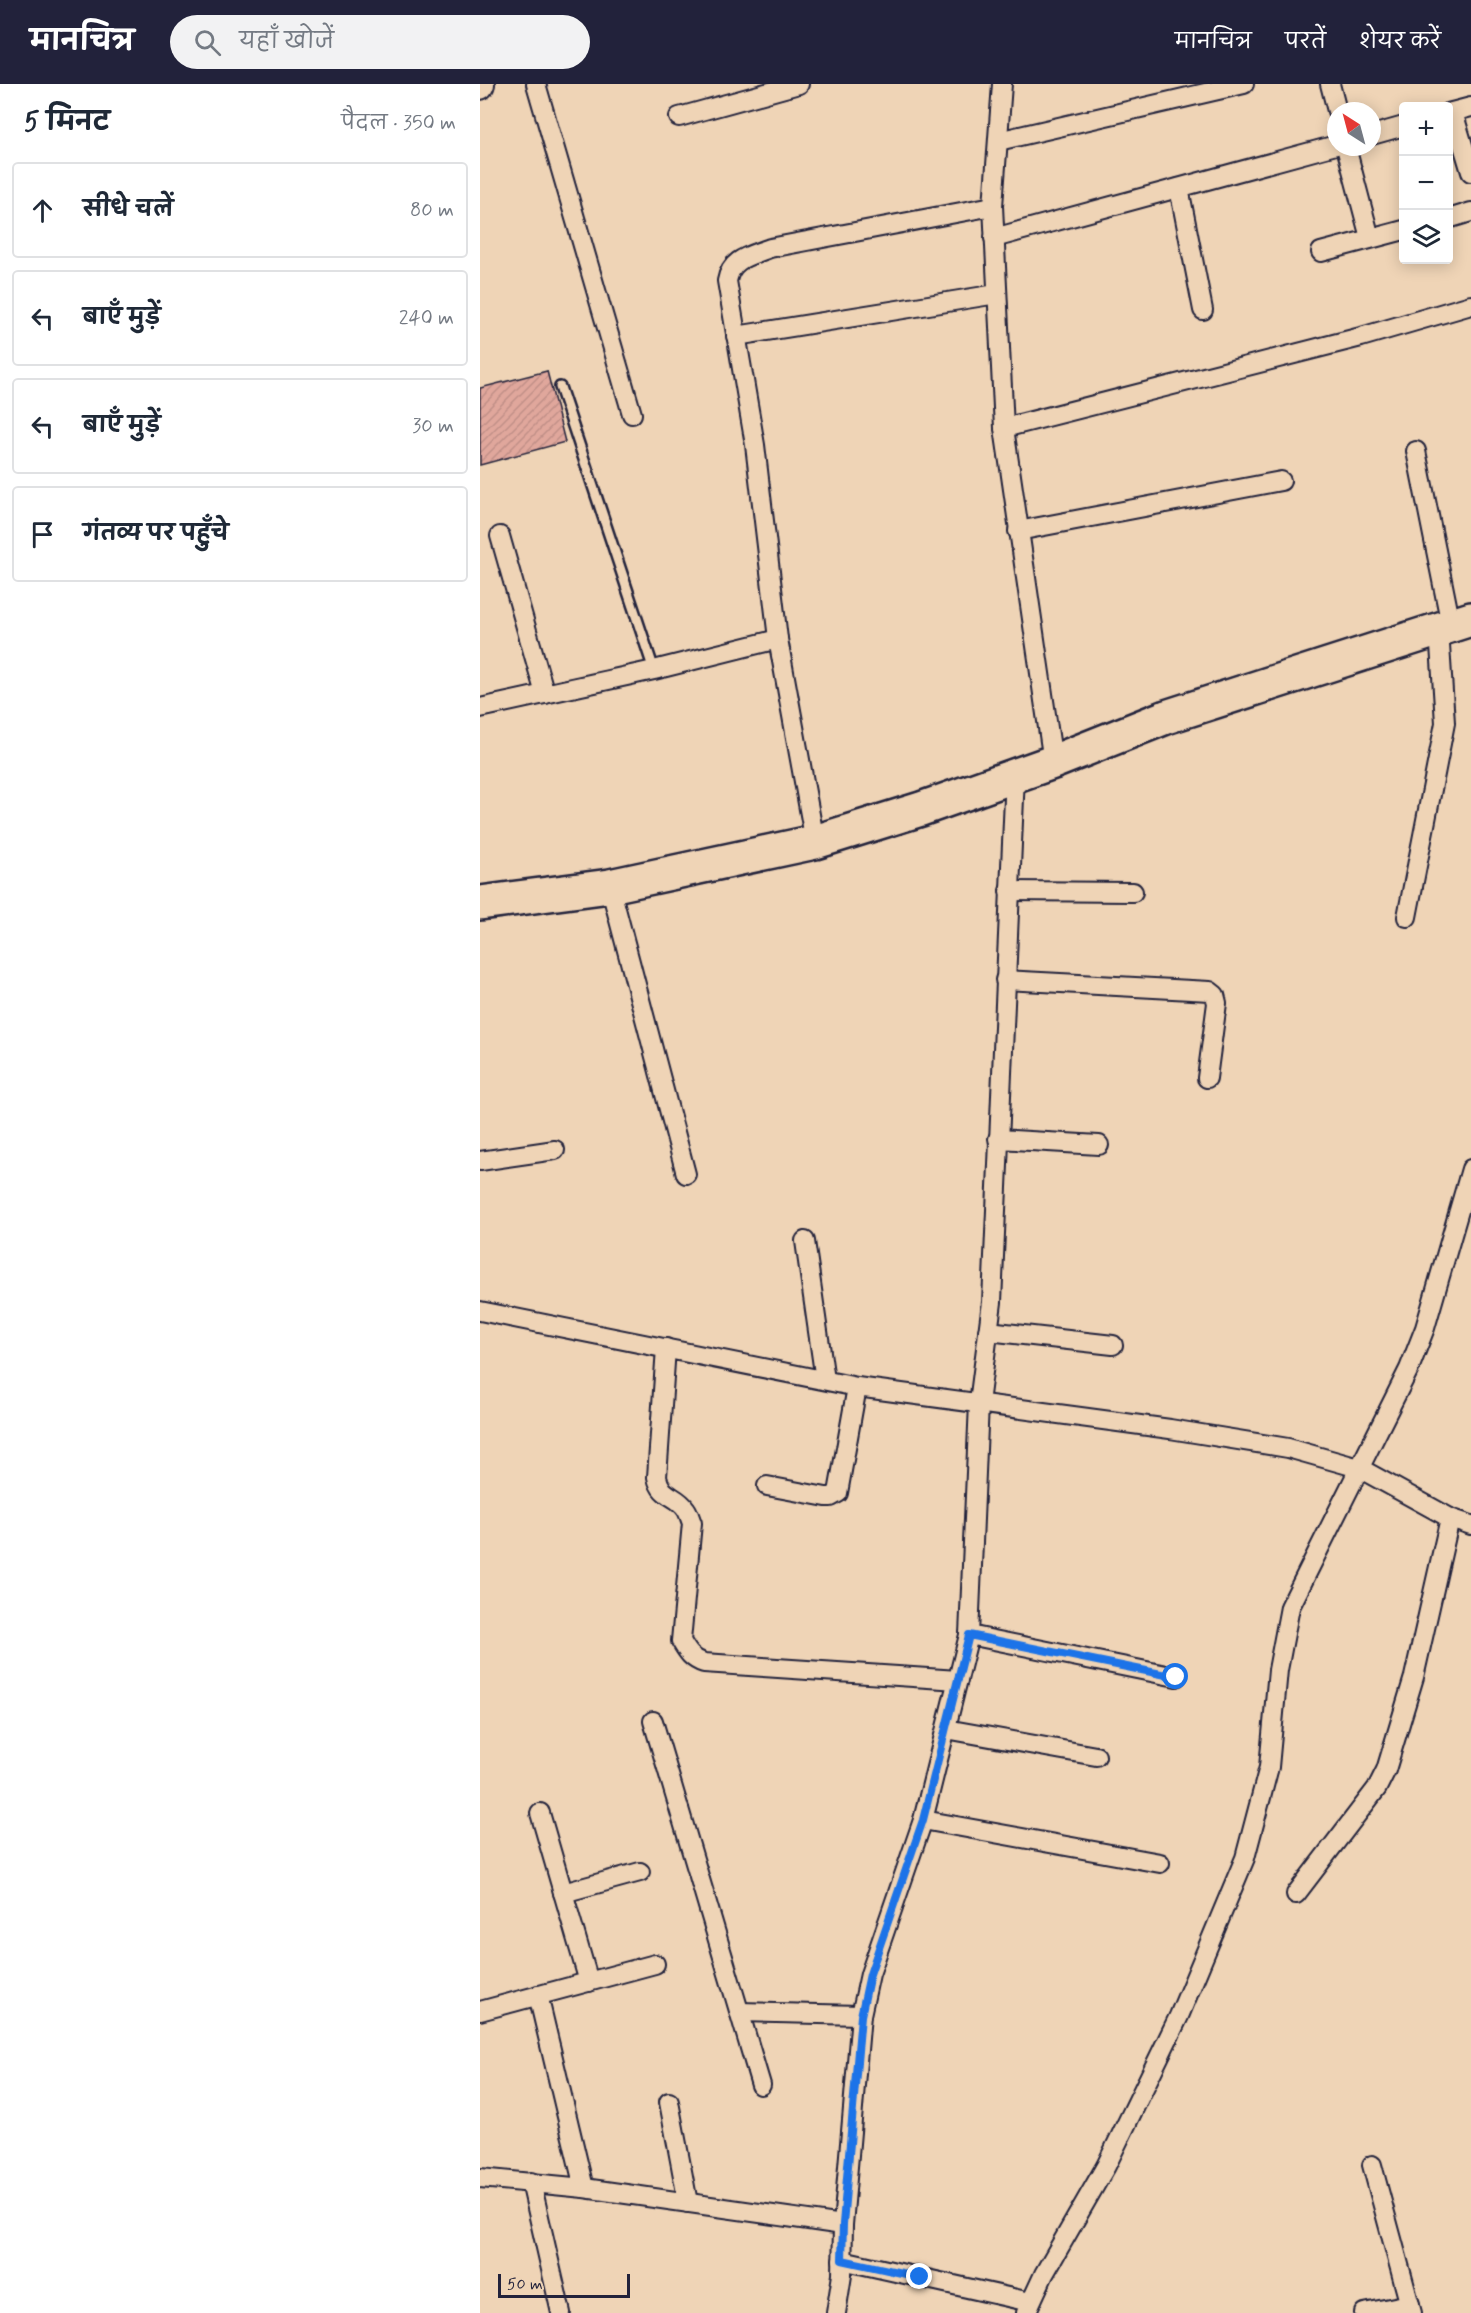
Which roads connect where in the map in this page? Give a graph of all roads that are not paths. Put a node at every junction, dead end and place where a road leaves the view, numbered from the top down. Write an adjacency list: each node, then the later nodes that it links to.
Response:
1 (536, 84): 30 (street)
2 (797, 84): 9 (street)
3 (1002, 84): 13 (street)
4 (1244, 84): 13 (street)
5 (1330, 84): 6 (street)
6 (1335, 102)
7 (1471, 107): 8 (street)
8 (1453, 112)
9 (679, 117)
10 (1453, 118): 16 (street)
11 (1399, 127): 12 (street)
12 (1381, 132)
13 (998, 141): 18 (street)
14 (1327, 147): 17 (street)
15 (1348, 156): 23 (street)
16 (1471, 172)
17 (1179, 188): 22 (street); 27 (street)
18 (993, 206): 22 (street); 28 (street)
19 (1471, 212): 20 (street)
20 (1453, 218)
21 (1399, 231): 23 (street)
22 (994, 238): 25 (street)
23 (1370, 238): 24 (street)
24 (1321, 252)
25 (997, 294): 28 (street); 31 (street)
26 (1471, 305): 31 (street)
27 (1203, 310)
28 (736, 336): 37 (street)
29 (560, 387): 38 (lane)
30 (633, 414)
31 (1004, 428): 34 (street)
32 (1416, 451): 36 (street)
33 (1281, 481): 34 (street)
34 (1018, 531): 41 (street)
35 (500, 536): 39 (street)
36 (1454, 624): 41 (highway); 48 (street)
37 (778, 639): 38 (street); 43 (street)
38 (654, 670): 39 (street)
39 (545, 694): 40 (street)
40 (480, 708)
41 (1053, 762): 42 (highway)
42 (1015, 774): 43 (highway); 45 (street)
43 (815, 842): 44 (highway)
44 (610, 886): 47 (highway); 56 (street)
45 (1010, 891): 46 (street); 49 (street)
46 (1133, 892)
47 (480, 903)
48 (1407, 917)
49 (1005, 980): 50 (street); 51 (street)
50 (1208, 1078)
51 (998, 1139): 52 (street); 59 (street)
52 (1099, 1145)
53 (555, 1150): 54 (street)
54 (480, 1161)
55 (1471, 1169): 65 (street)
56 (686, 1174)
57 (805, 1241): 62 (street)
58 (480, 1311): 61 (street)
59 (988, 1331): 60 (street); 64 (street)
60 (1113, 1346)
61 (666, 1348): 62 (street); 71 (street)
62 (825, 1380): 63 (street)
63 (857, 1387): 64 (street); 66 (street)
64 (979, 1403): 65 (street); 69 (street)
65 (1359, 1468): 67 (street); 96 (street)
66 (767, 1486)
67 (1450, 1518): 68 (street); 80 (street)
68 (1471, 1525)
69 (969, 1635): 70 (street); 71 (street)
70 (1176, 1677)
71 (958, 1680): 73 (street)
72 (653, 1721): 85 (street)
73 (946, 1729): 74 (street); 76 (street)
74 (1096, 1756)
75 (540, 1813): 79 (street)
76 (923, 1820): 77 (street); 86 (street)
77 (1160, 1863)
78 (640, 1872): 79 (street)
79 (563, 1893): 82 (street)
80 (1296, 1894)
81 (655, 1964): 82 (street)
82 (589, 1982): 83 (street)
83 (538, 1995): 84 (street); 92 (street)
84 (481, 2005)
85 (739, 2012): 86 (street); 87 (street)
86 (861, 2016): 94 (street)
87 (761, 2085)
88 (669, 2102): 93 (street)
89 (1372, 2164): 97 (street)
90 (480, 2178): 91 (street)
91 (531, 2182): 92 (street); 98 (street)
92 (584, 2188): 93 (street)
93 (688, 2203): 94 (street)
94 (843, 2224): 95 (street)
95 (842, 2260): 96 (street); 99 (street)
96 (1028, 2308)
97 (1411, 2308): 100 (street)
98 (561, 2313)
99 (836, 2313)
100 (1364, 2313)

